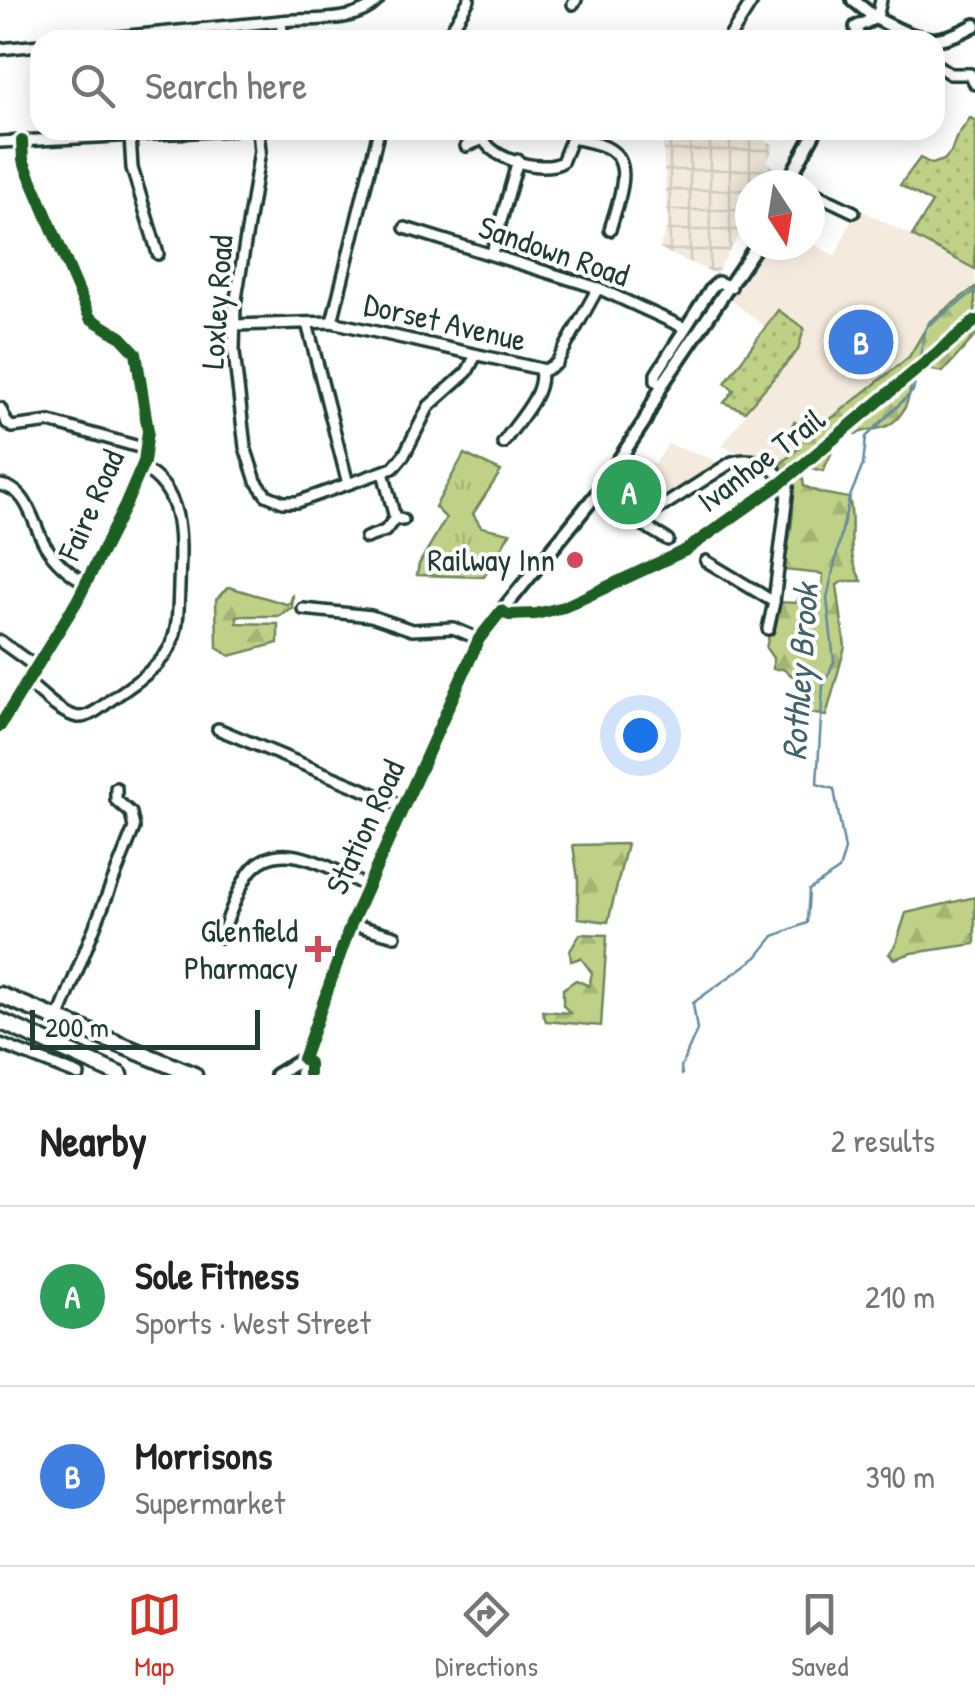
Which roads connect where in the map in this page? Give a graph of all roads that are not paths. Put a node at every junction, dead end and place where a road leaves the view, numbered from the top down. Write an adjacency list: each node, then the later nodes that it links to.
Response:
1 (378, 0): 7 (street)
2 (468, 0): 13 (street)
3 (752, 0): 14 (street)
4 (880, 0): 6 (street)
5 (854, 2): 6 (street); 9 (street)
6 (876, 18): 9 (street); 10 (street)
7 (281, 21): 11 (street); 12 (street)
8 (975, 25): 18 (street)
9 (857, 26): 15 (street); 16 (street)
10 (892, 27): 17 (street)
11 (190, 30)
12 (282, 30)
13 (450, 30)
14 (734, 30)
15 (853, 30)
16 (858, 30)
17 (898, 30)
18 (952, 37): 19 (street); 20 (street)
19 (945, 38)
20 (945, 41)
21 (30, 46): 22 (street)
22 (0, 49)
23 (945, 71): 24 (street)
24 (974, 76)
25 (44, 140): 34 (street)
26 (130, 140): 43 (street)
27 (259, 140): 50 (street, Loxley Road)
28 (377, 140): 48 (street)
29 (474, 140): 36 (street)
30 (485, 140): 37 (street)
31 (571, 140): 37 (street)
32 (588, 140): 42 (street)
33 (811, 140): 38 (street)
34 (22, 141): 35 (street); 57 (street, Faire Road)
35 (0, 142)
36 (464, 146)
37 (518, 160): 44 (street)
38 (797, 170)
39 (825, 198): 40 (street)
40 (854, 212)
41 (404, 228): 44 (street, Sandown Road)
42 (610, 230)
43 (158, 254)
44 (492, 254): 47 (street, Sandown Road)
45 (748, 260): 46 (street, Station Road)
46 (731, 287): 51 (street, Station Road); 54 (street, Station Road)
47 (598, 288): 51 (street, Sandown Road); 53 (street, Dorset Avenue)
48 (332, 322): 49 (street, Dorset Avenue); 52 (street, Dorset Avenue)
49 (307, 323): 50 (street, Dorset Avenue); 60 (street)
50 (234, 325): 60 (street, Loxley Road)
51 (685, 328): 54 (street, Station Road)
52 (476, 355): 53 (street, Dorset Avenue); 59 (street)
53 (540, 370): 56 (street)
54 (662, 385): 62 (street, Station Road)
55 (0, 408): 57 (street)
56 (503, 443)
57 (146, 449): 58 (street, Faire Road)
58 (142, 468): 67 (street, Faire Road); 74 (street)
59 (384, 472): 60 (street, Loxley Road); 64 (street)
60 (348, 484)
61 (0, 485): 67 (street)
62 (594, 496): 63 (street); 71 (street, Station Road)
63 (638, 522): 65 (street); 68 (street)
64 (366, 538)
65 (668, 540)
66 (706, 561): 68 (street)
67 (86, 583): 73 (street, Faire Road)
68 (774, 602): 70 (street)
69 (303, 609): 71 (street)
70 (768, 629)
71 (479, 639): 78 (street, Station Road)
72 (0, 641): 73 (street)
73 (36, 668): 74 (street, Faire Road)
74 (28, 682): 75 (street, Faire Road)
75 (0, 726)
76 (218, 728): 78 (street)
77 (116, 788): 84 (street)
78 (406, 807): 79 (street, Station Road)
79 (368, 887): 80 (street, Station Road); 82 (street)
80 (351, 924): 81 (street); 87 (street, Station Road)
81 (395, 936)
82 (221, 937)
83 (0, 995): 84 (highway)
84 (58, 1019): 90 (highway)
85 (0, 1020): 89 (highway)
86 (0, 1044): 88 (street)
87 (303, 1059): 91 (street); 92 (street, Station Road)
88 (79, 1075)
89 (120, 1075)
90 (194, 1075)
91 (276, 1075)
92 (302, 1075)

